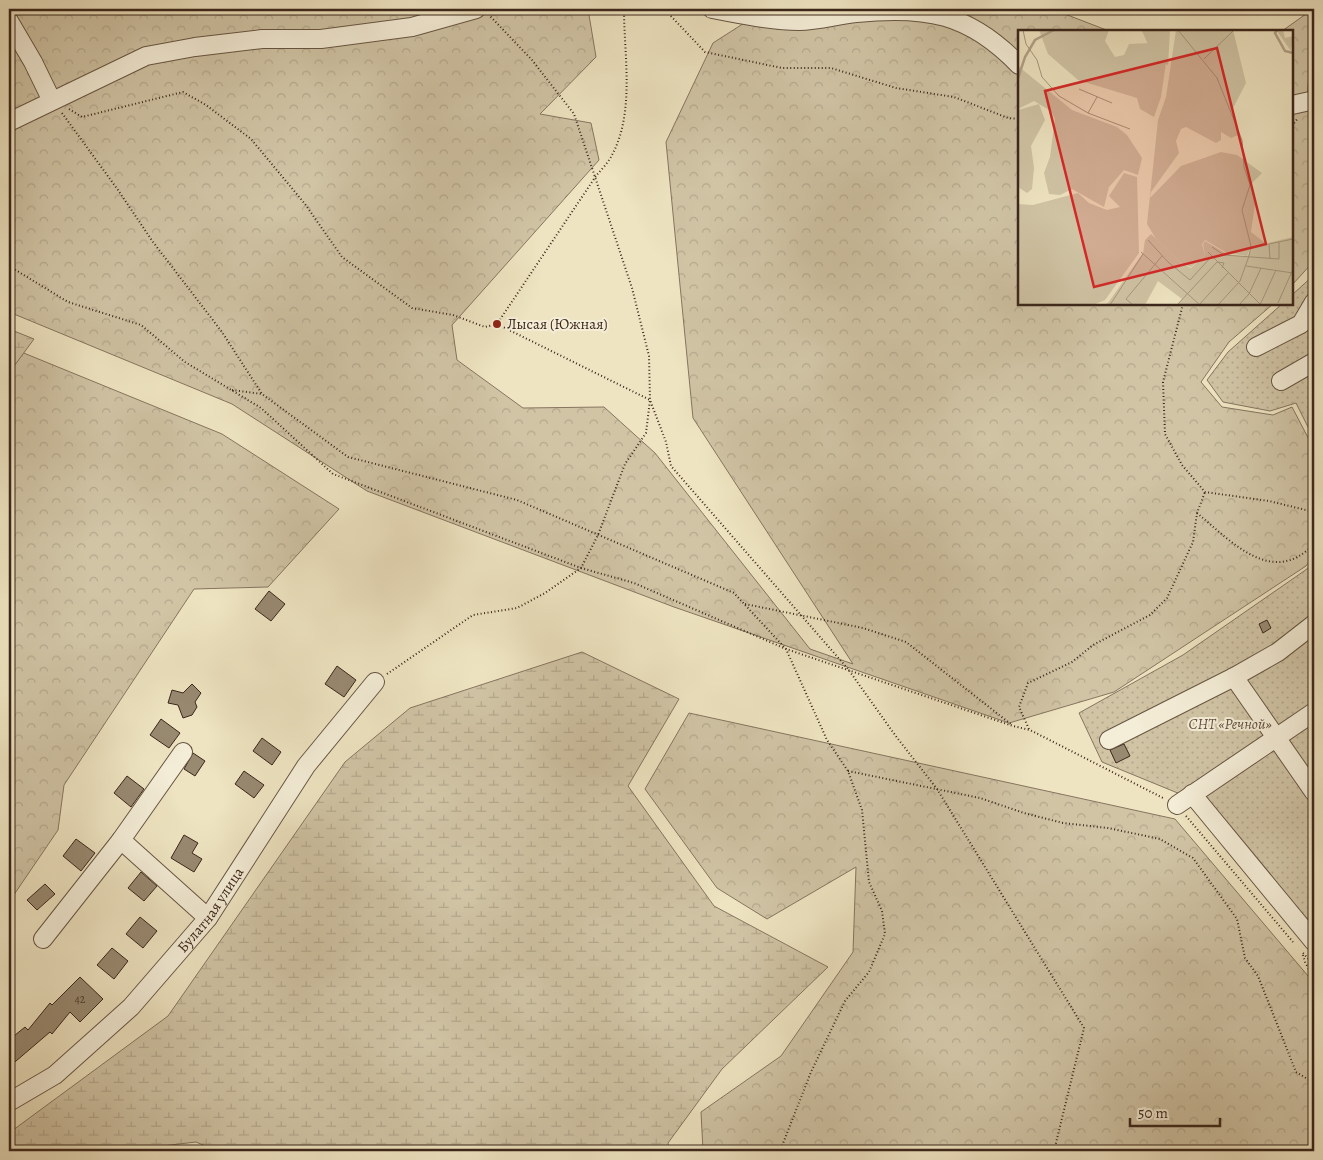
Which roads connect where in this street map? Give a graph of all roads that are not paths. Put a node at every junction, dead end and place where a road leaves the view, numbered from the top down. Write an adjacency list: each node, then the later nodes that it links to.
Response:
1 (712, 9): 4 (street)
2 (482, 12): 5 (street)
3 (9, 21): 5 (street)
4 (1018, 64)
5 (52, 100): 8 (street)
6 (1314, 103): 7 (street)
7 (1293, 105)
8 (9, 122)
9 (1314, 302): 10 (street)
10 (1256, 347)
11 (1314, 362): 12 (street)
12 (1281, 381)
13 (1314, 624): 14 (street)
14 (1234, 677): 17 (street); 18 (street)
15 (375, 682): 24 (street, Булатная улица)
16 (1314, 712): 17 (street)
17 (1276, 737): 20 (street); 21 (street)
18 (1109, 740)
19 (183, 752): 23 (street)
20 (1314, 792)
21 (1192, 794): 22 (street); 26 (street)
22 (1177, 805)
23 (121, 840): 24 (street); 25 (street)
24 (208, 918): 27 (street, Булатная улица)
25 (44, 939)
26 (1314, 942)
27 (9, 1102)

